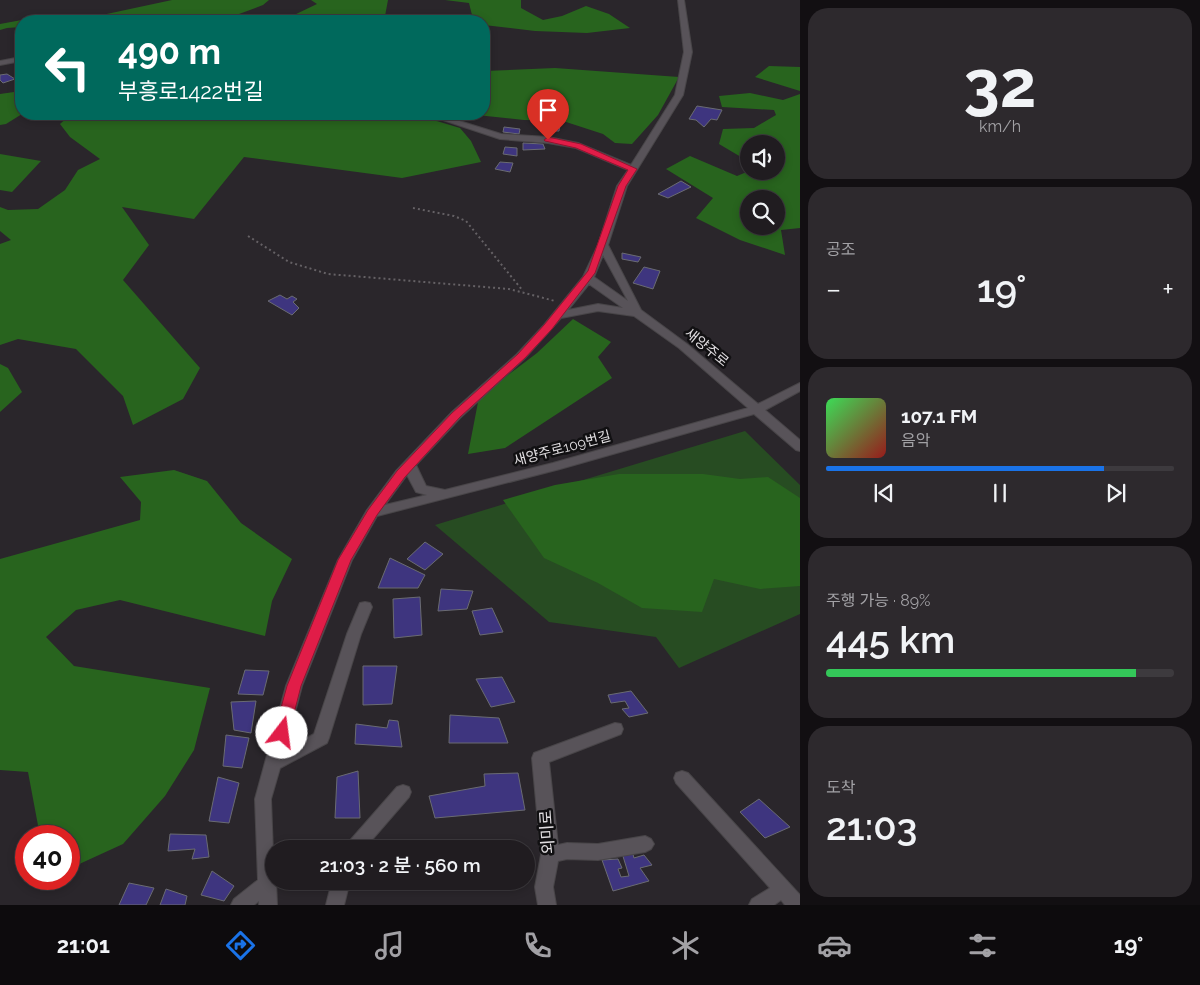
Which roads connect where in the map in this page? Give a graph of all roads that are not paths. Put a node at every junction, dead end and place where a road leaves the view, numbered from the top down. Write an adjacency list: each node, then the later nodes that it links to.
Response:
1 (681, 0): 5 (street)
2 (15, 60): 3 (street)
3 (0, 63)
4 (448, 120): 5 (street)
5 (633, 169): 6 (street)
6 (603, 245): 7 (street); 8 (street)
7 (588, 278): 8 (street, 새양주로); 9 (street)
8 (639, 313): 9 (street); 11 (street, 새양주로)
9 (557, 316): 13 (street)
10 (800, 386): 11 (street, 새양주로109번길)
11 (758, 409): 12 (street, 새양주로); 14 (street, 새양주로109번길)
12 (800, 447)
13 (410, 465): 14 (street); 15 (street)
14 (445, 494): 15 (street, 새양주로109번길)
15 (372, 513): 18 (street)
16 (365, 607): 18 (street)
17 (615, 729): 24 (street, 외미로)
18 (273, 764): 22 (street)
19 (682, 778): 28 (street)
20 (403, 792): 21 (street)
21 (361, 840)
22 (265, 841)
23 (644, 844): 24 (street)
24 (550, 855): 32 (street, 외미로)
25 (265, 885): 29 (street)
26 (267, 890): 30 (street)
27 (339, 890): 31 (street)
28 (782, 890): 33 (street); 34 (street)
29 (240, 905)
30 (268, 905)
31 (335, 905)
32 (548, 905)
33 (758, 905)
34 (796, 905)

